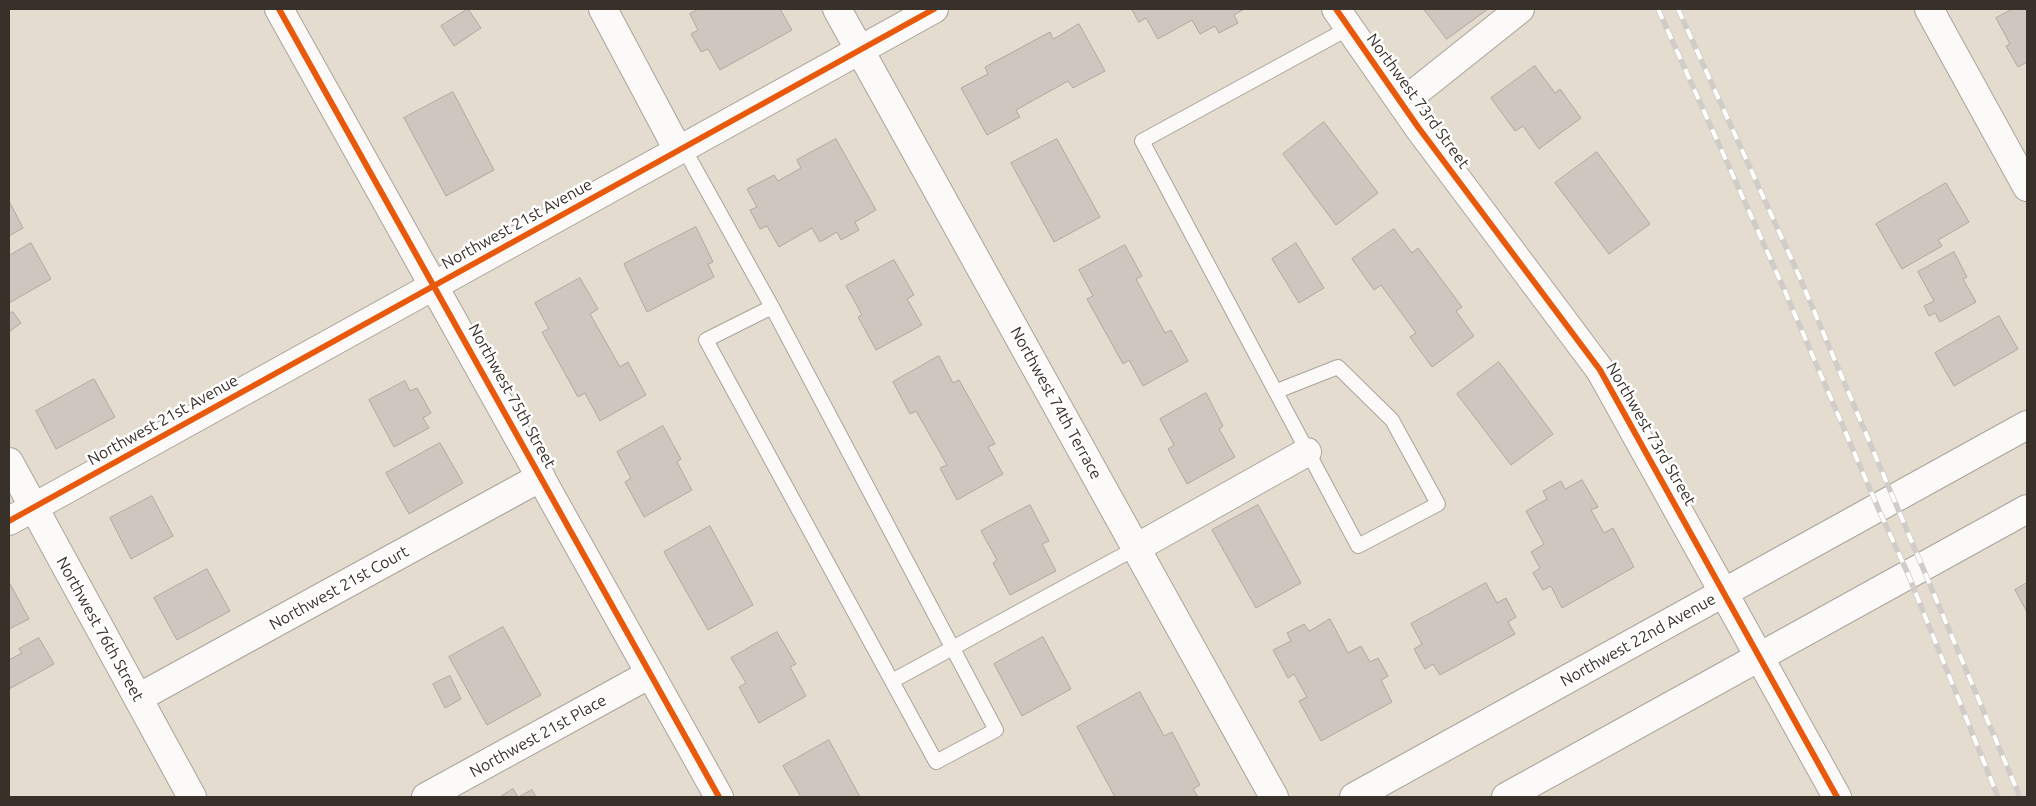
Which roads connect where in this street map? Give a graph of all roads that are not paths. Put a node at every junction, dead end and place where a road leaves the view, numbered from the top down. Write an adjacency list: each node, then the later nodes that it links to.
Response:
1 (279, 9): 12 (street, Northwest 75th Street)
2 (602, 9): 10 (street)
3 (837, 9): 8 (street, Northwest 74th Terrace)
4 (934, 9): 8 (street, Northwest 21st Avenue)
5 (1520, 9): 9 (street, Northwest 73rd Street)
6 (1929, 9): 11 (street)
7 (1342, 18): 9 (street, Northwest 73rd Street); 14 (lane)
8 (860, 49): 10 (street, Northwest 21st Avenue); 22 (street, Northwest 74th Terrace)
9 (1402, 103): 23 (street, Northwest 73rd Street)
10 (680, 148): 12 (street, Northwest 21st Avenue); 13 (lane)
11 (2024, 174)
12 (435, 286): 18 (street, Northwest 75th Street); 19 (street, Northwest 21st Avenue)
13 (772, 307): 24 (lane); 27 (lane)
14 (1277, 391): 16 (lane); 16 (lane)
15 (2027, 425): 23 (street, Northwest 22nd Avenue)
16 (1307, 452): 22 (street)
17 (9, 462): 19 (street, Northwest 76th Street)
18 (541, 478): 26 (street, Northwest 75th Street); 28 (street, Northwest 21st Court)
19 (34, 508): 21 (street, Northwest 21st Avenue); 28 (street, Northwest 76th Street)
20 (2027, 509): 25 (street)
21 (9, 521)
22 (1136, 548): 24 (lane); 32 (street, Northwest 74th Terrace)
23 (1724, 592): 25 (street, Northwest 73rd Street); 33 (street, Northwest 22nd Avenue)
24 (954, 648): 27 (lane); 27 (lane)
25 (1759, 657): 34 (street); 35 (street, Northwest 73rd Street)
26 (650, 674): 30 (street, Northwest 21st Place); 31 (street, Northwest 75th Street)
27 (892, 681)
28 (138, 698): 29 (street, Northwest 76th Street)
29 (192, 797)
30 (426, 797)
31 (719, 797)
32 (1274, 797)
33 (1354, 797)
34 (1506, 797)
35 (1837, 797)

